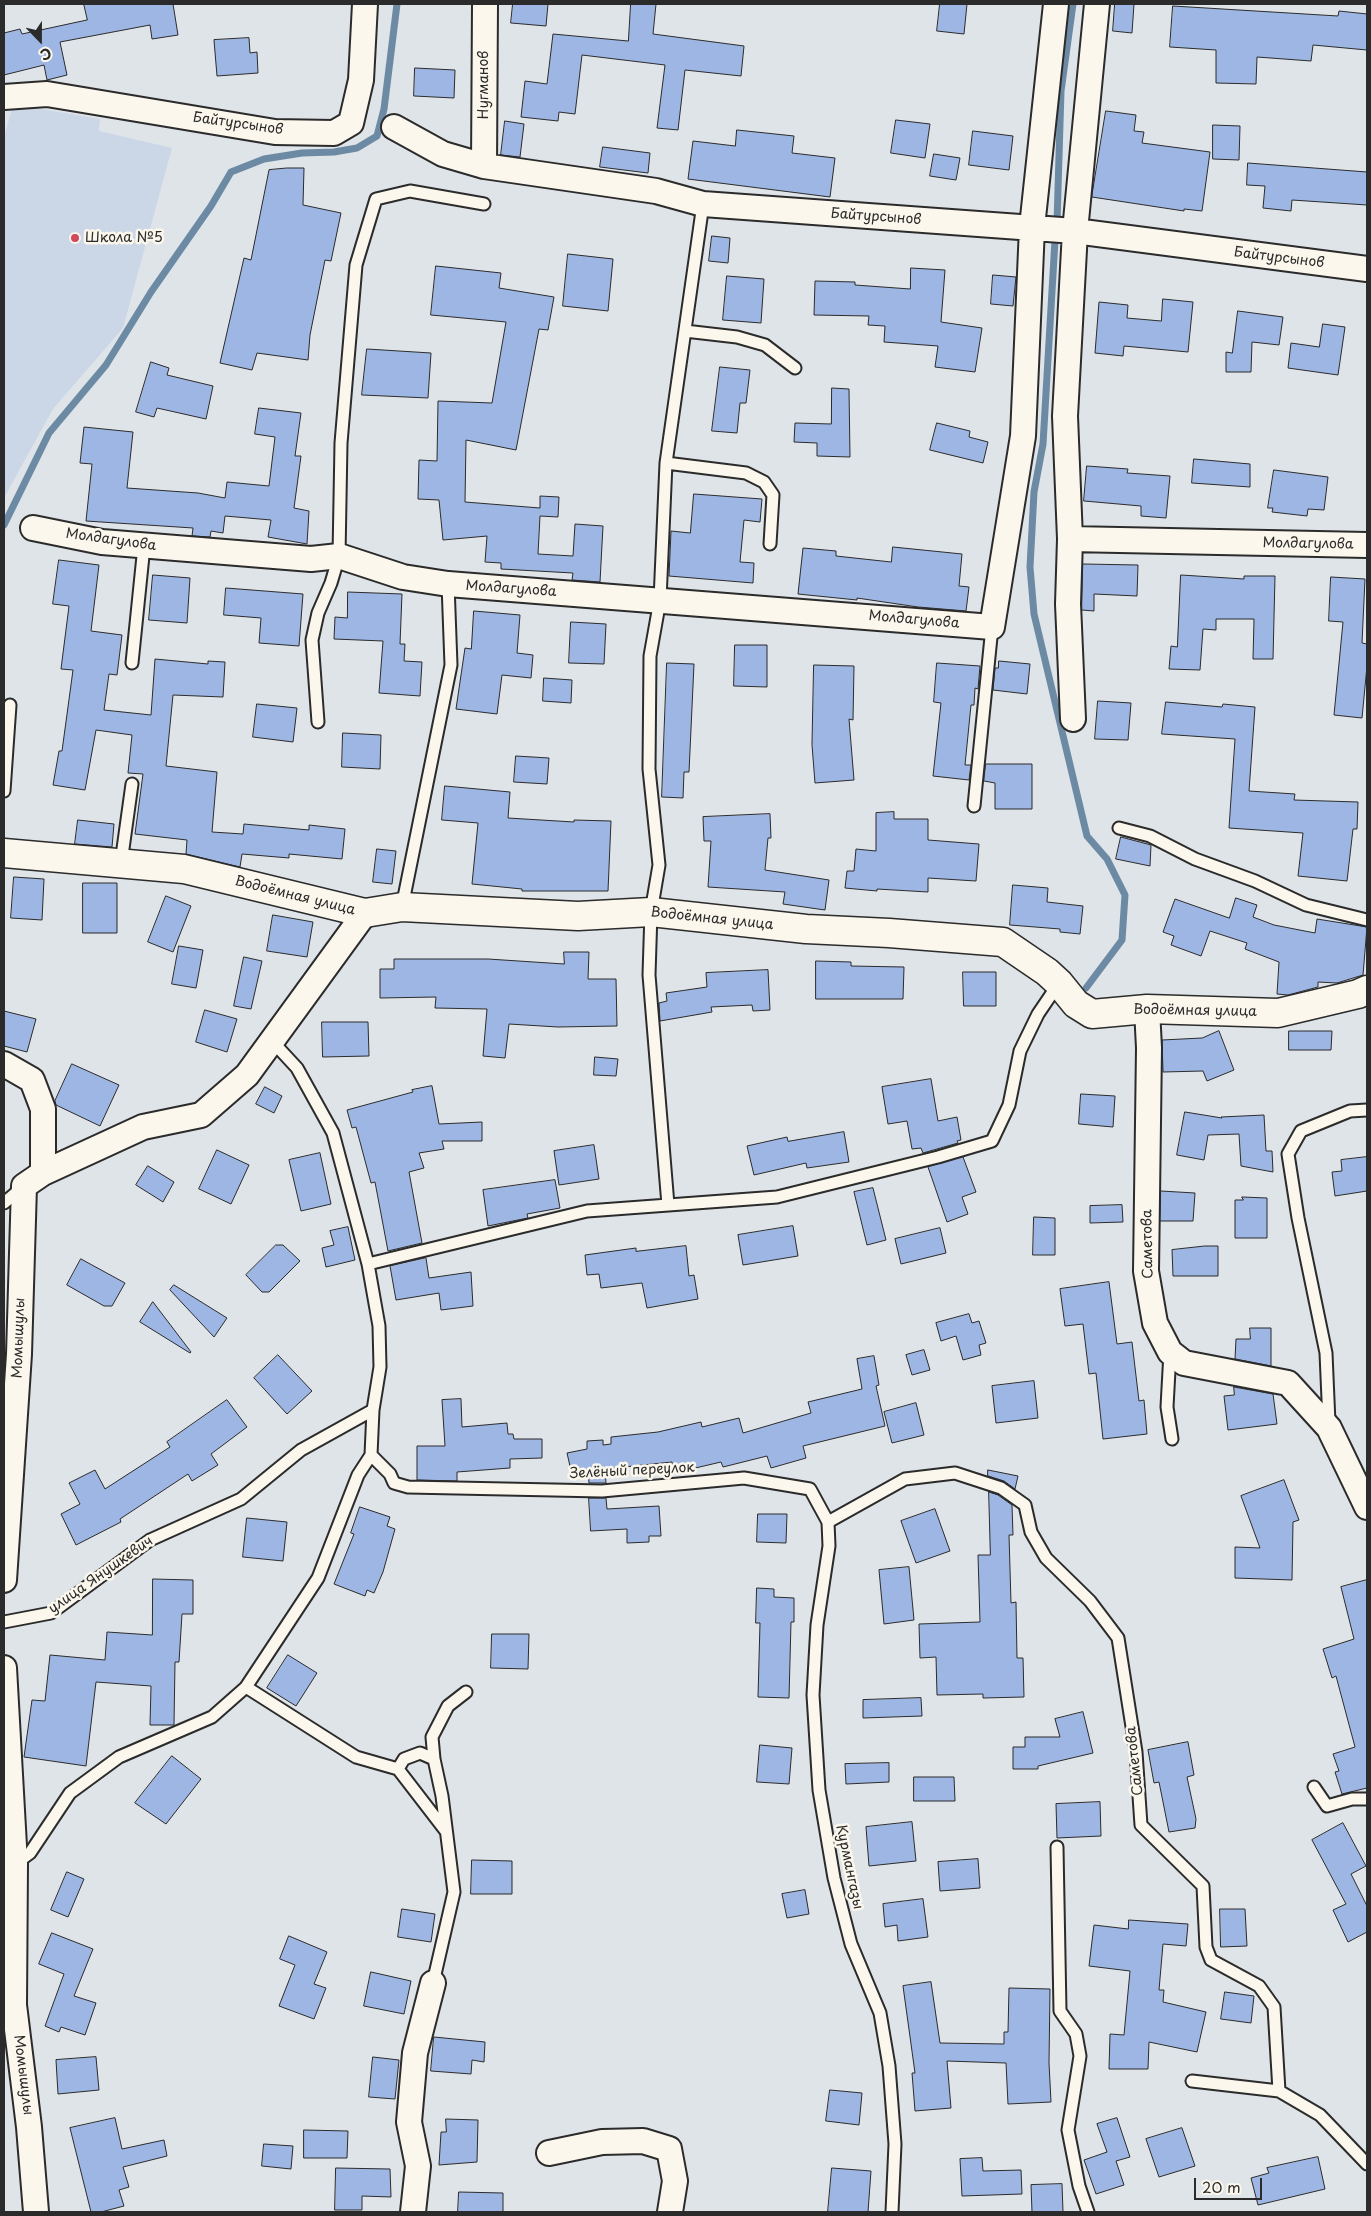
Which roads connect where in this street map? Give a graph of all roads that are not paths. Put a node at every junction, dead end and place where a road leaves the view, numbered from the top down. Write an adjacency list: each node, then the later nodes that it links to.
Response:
1 (365, 4): 5 (street, Байтурсынов)
2 (485, 4): 7 (street, Нугманов)
3 (1056, 4): 10 (street)
4 (1097, 4): 11 (street)
5 (4, 97)
6 (394, 127): 7 (street, Байтурсынов)
7 (484, 166): 9 (street, Байтурсынов)
8 (484, 204): 21 (lane)
9 (703, 204): 10 (street, Байтурсынов); 13 (lane)
10 (1032, 228): 11 (street, Байтурсынов); 24 (street)
11 (1075, 231): 12 (street, Байтурсынов); 17 (street)
12 (1367, 269)
13 (685, 331): 14 (lane); 15 (lane)
14 (795, 368)
15 (666, 463): 18 (lane); 23 (lane)
16 (34, 528): 20 (street, Молдагулова)
17 (1070, 539): 19 (street, Молдагулова); 27 (street)
18 (770, 544)
19 (1367, 545)
20 (144, 546): 21 (street, Молдагулова); 25 (lane)
21 (339, 556): 22 (street, Молдагулова); 28 (lane)
22 (448, 584): 23 (street, Молдагулова); 35 (lane)
23 (660, 600): 24 (street, Молдагулова); 36 (lane)
24 (992, 627): 31 (lane)
25 (132, 663)
26 (10, 704): 30 (lane)
27 (1073, 719)
28 (318, 722)
29 (132, 784): 34 (lane)
30 (4, 791)
31 (974, 806)
32 (1119, 828): 38 (lane)
33 (4, 853): 34 (street, Водоёмная улица)
34 (121, 863): 37 (street, Водоёмная улица)
35 (402, 907): 36 (street, Водоёмная улица); 37 (street, Водоёмная улица)
36 (651, 912): 39 (street, Водоёмная улица); 47 (lane)
37 (364, 913): 42 (street)
38 (1367, 920)
39 (1059, 983): 41 (street, Водоёмная улица); 47 (lane)
40 (1367, 990): 41 (street, Водоёмная улица)
41 (1147, 1009): 49 (street, Саметова)
42 (272, 1042): 45 (street); 48 (lane)
43 (4, 1064): 45 (street)
44 (1367, 1110): 51 (lane)
45 (33, 1179): 46 (lane); 56 (street, Момышулы)
46 (4, 1203)
47 (668, 1205): 48 (lane)
48 (368, 1264): 50 (lane)
49 (1170, 1352): 51 (street); 52 (lane)
50 (373, 1410): 53 (lane); 57 (lane, улица Янушкевич)
51 (1329, 1428): 54 (street)
52 (1172, 1439)
53 (371, 1455): 55 (lane, Зелёный переулок); 59 (lane)
54 (1367, 1507)
55 (828, 1522): 72 (lane, Саметова); 78 (lane, Курмангазы)
56 (4, 1580)
57 (4, 1622)
58 (4, 1668): 65 (street, Момышулы)
59 (246, 1687): 62 (lane); 68 (lane)
60 (466, 1692): 61 (lane)
61 (434, 1759): 62 (lane); 66 (lane)
62 (398, 1769): 66 (lane)
63 (1314, 1787): 64 (lane)
64 (1367, 1799)
65 (8, 1819): 68 (street, Момышулы)
66 (446, 1831): 69 (lane)
67 (1057, 1847): 79 (lane)
68 (15, 1864): 70 (street, Момышулы)
69 (433, 1983): 76 (street)
70 (9, 2005): 75 (street, Момышулы)
71 (1192, 2081): 72 (lane)
72 (1279, 2091): 74 (lane)
73 (548, 2153): 77 (street)
74 (1367, 2164)
75 (36, 2212)
76 (413, 2212)
77 (670, 2212)
78 (892, 2212)
79 (1088, 2212)

